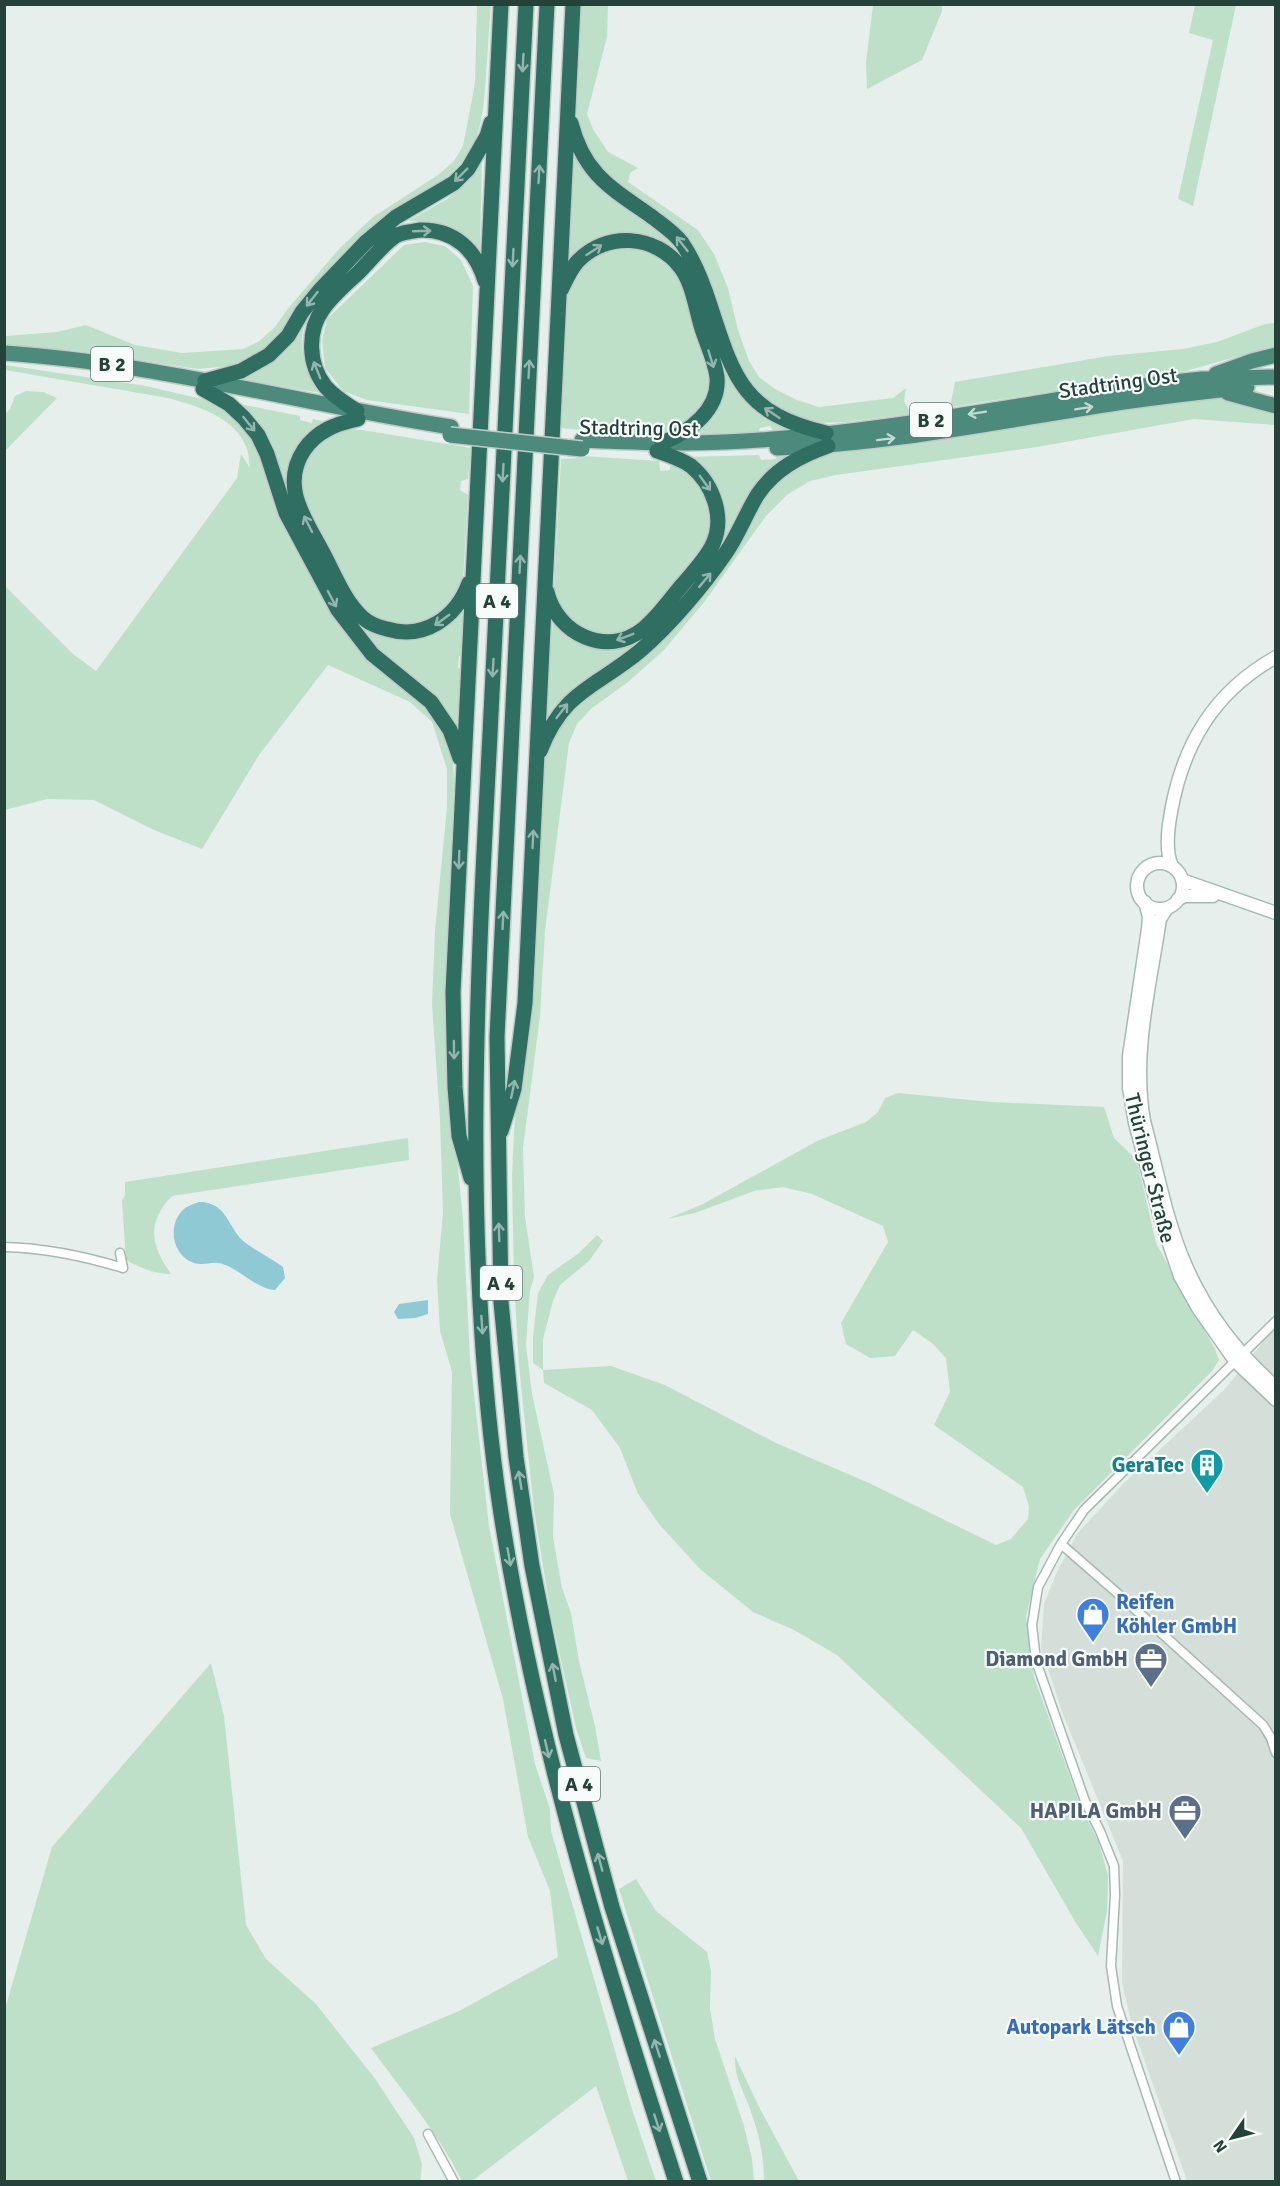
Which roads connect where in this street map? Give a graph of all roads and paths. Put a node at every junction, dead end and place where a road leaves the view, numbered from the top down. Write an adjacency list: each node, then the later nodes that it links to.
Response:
1 (501, 4): 5 (highway)
2 (526, 4): 36 (highway, A 4, one-way to 36)
3 (547, 4): 35 (highway, A 4, one-way to 3)
4 (573, 4): 6 (highway)
5 (496, 105): 7 (highway); 14 (highway, one-way to 14)
6 (568, 110): 8 (highway); 19 (highway, one-way to 6)
7 (487, 289): 18 (highway, one-way to 7); 21 (highway)
8 (559, 295): 20 (highway, one-way to 20); 22 (highway)
9 (4, 353): 14 (highway, B 2)
10 (1275, 355): 13 (highway, B 2)
11 (4, 360): 14 (highway, B 2)
12 (1275, 377): 13 (highway, Stadtring Ost / B 2)
13 (1202, 379): 19 (highway, Stadtring Ost / B 2, one-way to 19)
14 (204, 385): 18 (highway, B 2); 25 (highway, one-way to 25)
15 (1275, 385): 16 (highway, Stadtring Ost / B 2)
16 (1216, 390): 17 (highway, B 2); 19 (highway, Stadtring Ost / B 2, one-way to 16)
17 (1275, 406)
18 (357, 415): 20 (highway, Stadtring Ost / B 2, bridge); 21 (highway, one-way to 18)
19 (827, 440): 20 (highway, Stadtring Ost / B 2); 24 (highway, one-way to 19)
20 (660, 447): 22 (highway, one-way to 22)
21 (473, 572): 25 (highway)
22 (545, 582): 24 (highway)
23 (1275, 657): 26 (main road)
24 (536, 763): 35 (highway, one-way to 24)
25 (463, 774): 36 (highway, one-way to 36)
26 (1169, 824): 27 (main road); 28 (main road)
27 (1154, 864): 28 (main road); 32 (main road)
28 (1172, 866): 29 (main road)
29 (1182, 880): 30 (main road); 31 (main road)
30 (1226, 896): 31 (main road); 34 (main road)
31 (1178, 899): 33 (main road)
32 (1145, 902): 33 (main road); 40 (main road, Thüringer Straße)
33 (1167, 908): 40 (main road, Thüringer Straße)
34 (1275, 913)
35 (497, 1145): 48 (highway, A 4, one-way to 35)
36 (477, 1198): 47 (highway, A 4, one-way to 47)
37 (4, 1246): 38 (street)
38 (120, 1253)
39 (1275, 1321): 40 (street)
40 (1238, 1358): 41 (main road, Thüringer Straße); 42 (main road, Thüringer Straße); 43 (street)
41 (1275, 1387)
42 (1275, 1400)
43 (1060, 1544): 44 (street); 49 (street)
44 (1275, 1753)
45 (428, 2134): 46 (street)
46 (454, 2181)
47 (676, 2181)
48 (700, 2181)
49 (1176, 2181)

